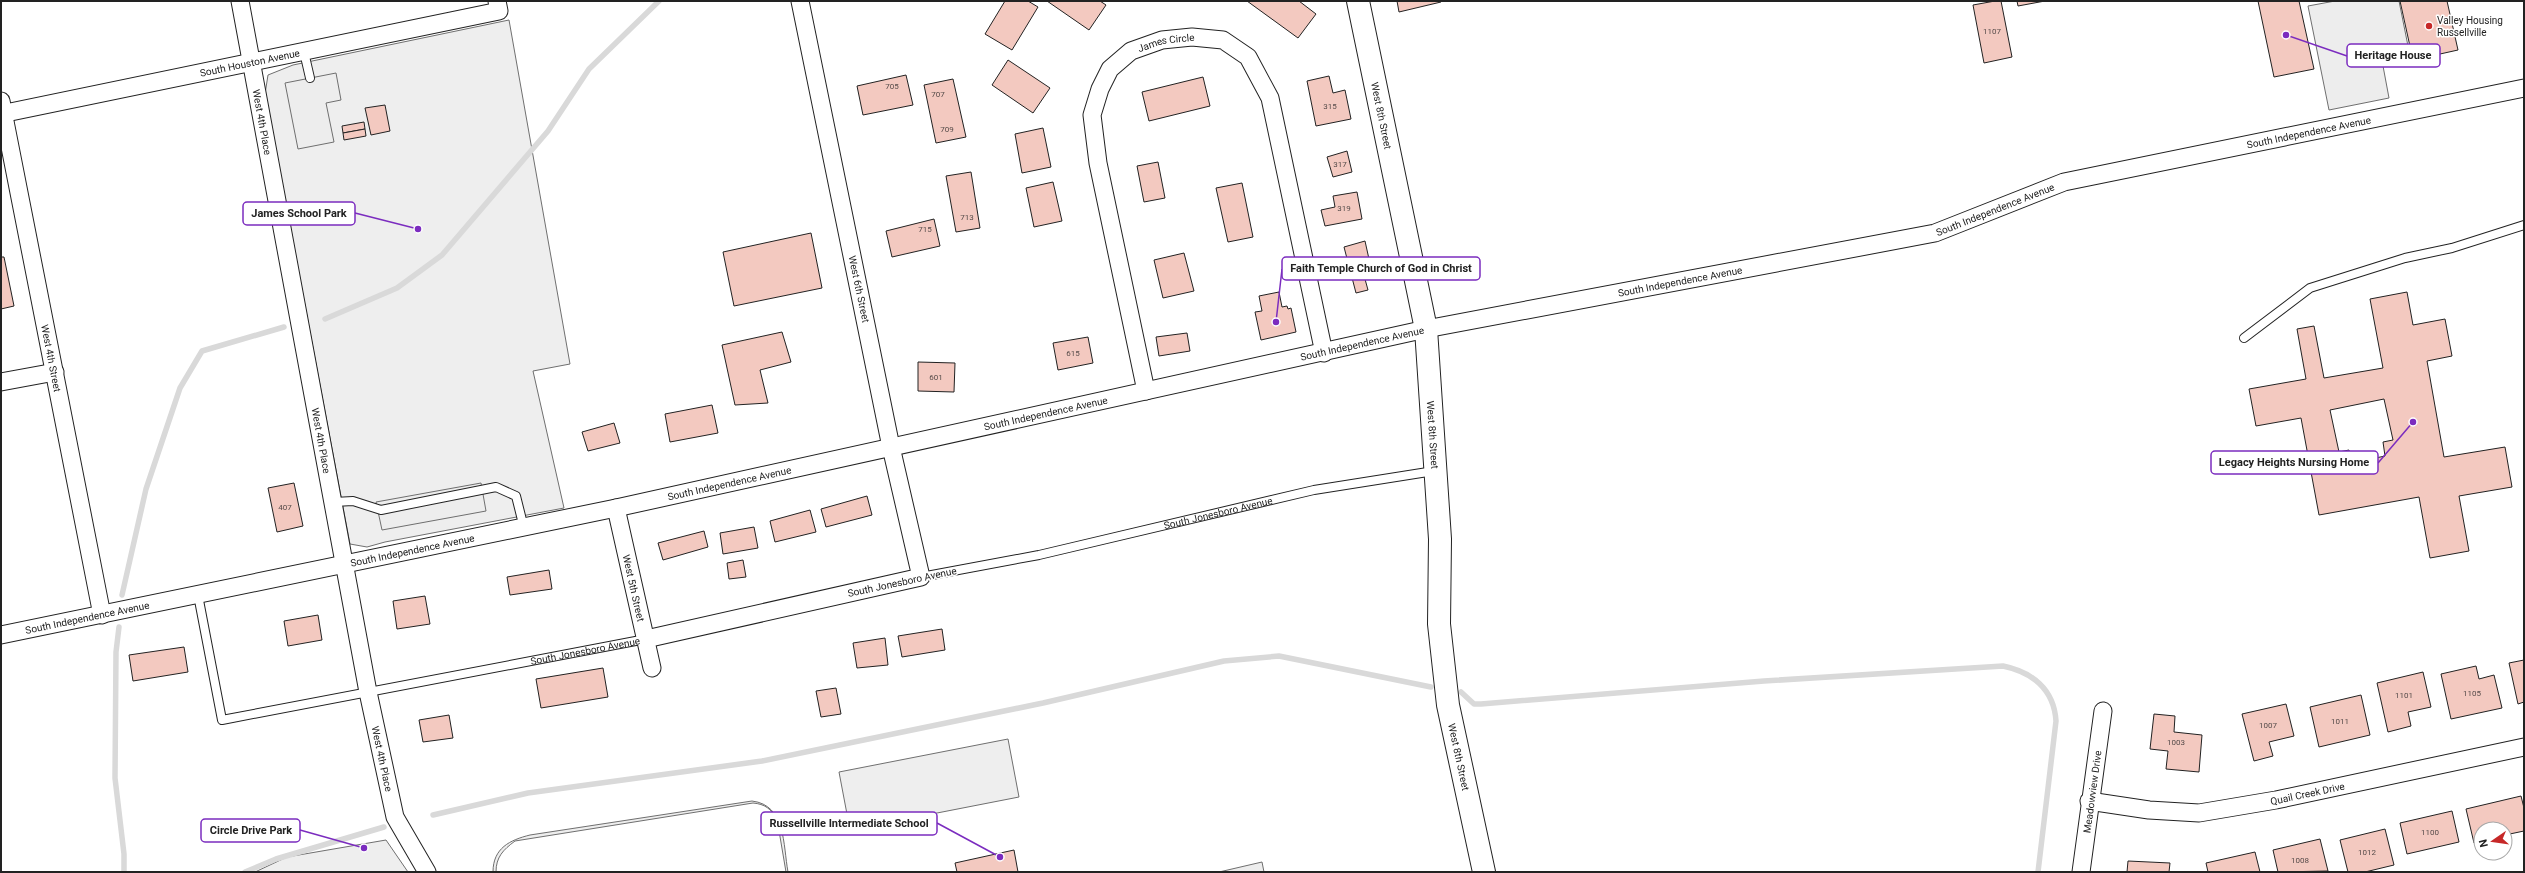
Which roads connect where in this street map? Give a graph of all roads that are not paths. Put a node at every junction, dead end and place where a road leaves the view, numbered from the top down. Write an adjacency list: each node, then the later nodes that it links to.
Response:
1 (240, 1): 6 (street, West 4th Place)
2 (800, 1): 17 (street, West 6th Street)
3 (1358, 1): 11 (street, West 8th Street)
4 (498, 6): 5 (street, South Houston Avenue)
5 (304, 52): 6 (street, South Houston Avenue); 7 (lane)
6 (251, 62): 9 (street, South Houston Avenue); 19 (street, West 4th Place)
7 (310, 78)
8 (2524, 88): 11 (street, South Independence Avenue)
9 (2, 110): 14 (street, West 4th Street)
10 (2524, 225): 12 (lane)
11 (1426, 329): 13 (street, South Independence Avenue); 18 (street, West 8th Street)
12 (2244, 338)
13 (1324, 353): 16 (street, South Independence Avenue); 16 (street, James Circle)
14 (55, 372): 15 (street); 25 (street, West 4th Street)
15 (1, 382)
16 (1146, 391): 17 (street, South Independence Avenue)
17 (891, 447): 20 (street, South Independence Avenue); 23 (street, West 6th Street)
18 (1435, 471): 23 (lane, South Jonesboro Avenue); 34 (street, West 8th Street)
19 (334, 502): 21 (lane); 22 (street, West 4th Place)
20 (616, 508): 21 (street, South Independence Avenue); 27 (street, West 5th Street)
21 (524, 528): 22 (street, South Independence Avenue)
22 (345, 565): 24 (street, South Independence Avenue); 29 (street, West 4th Place)
23 (921, 577): 27 (street, South Jonesboro Avenue)
24 (198, 595): 25 (street, South Independence Avenue); 29 (lane)
25 (102, 615): 26 (street, South Independence Avenue)
26 (1, 635)
27 (646, 639): 28 (street, West 5th Street); 29 (lane, South Jonesboro Avenue)
28 (652, 668)
29 (368, 692): 33 (street, West 4th Place)
30 (2103, 711): 32 (street, Meadowview Drive)
31 (2524, 747): 32 (street, Quail Creek Drive)
32 (2090, 801): 35 (street, Meadowview Drive)
33 (427, 872)
34 (1484, 872)
35 (2081, 872)

